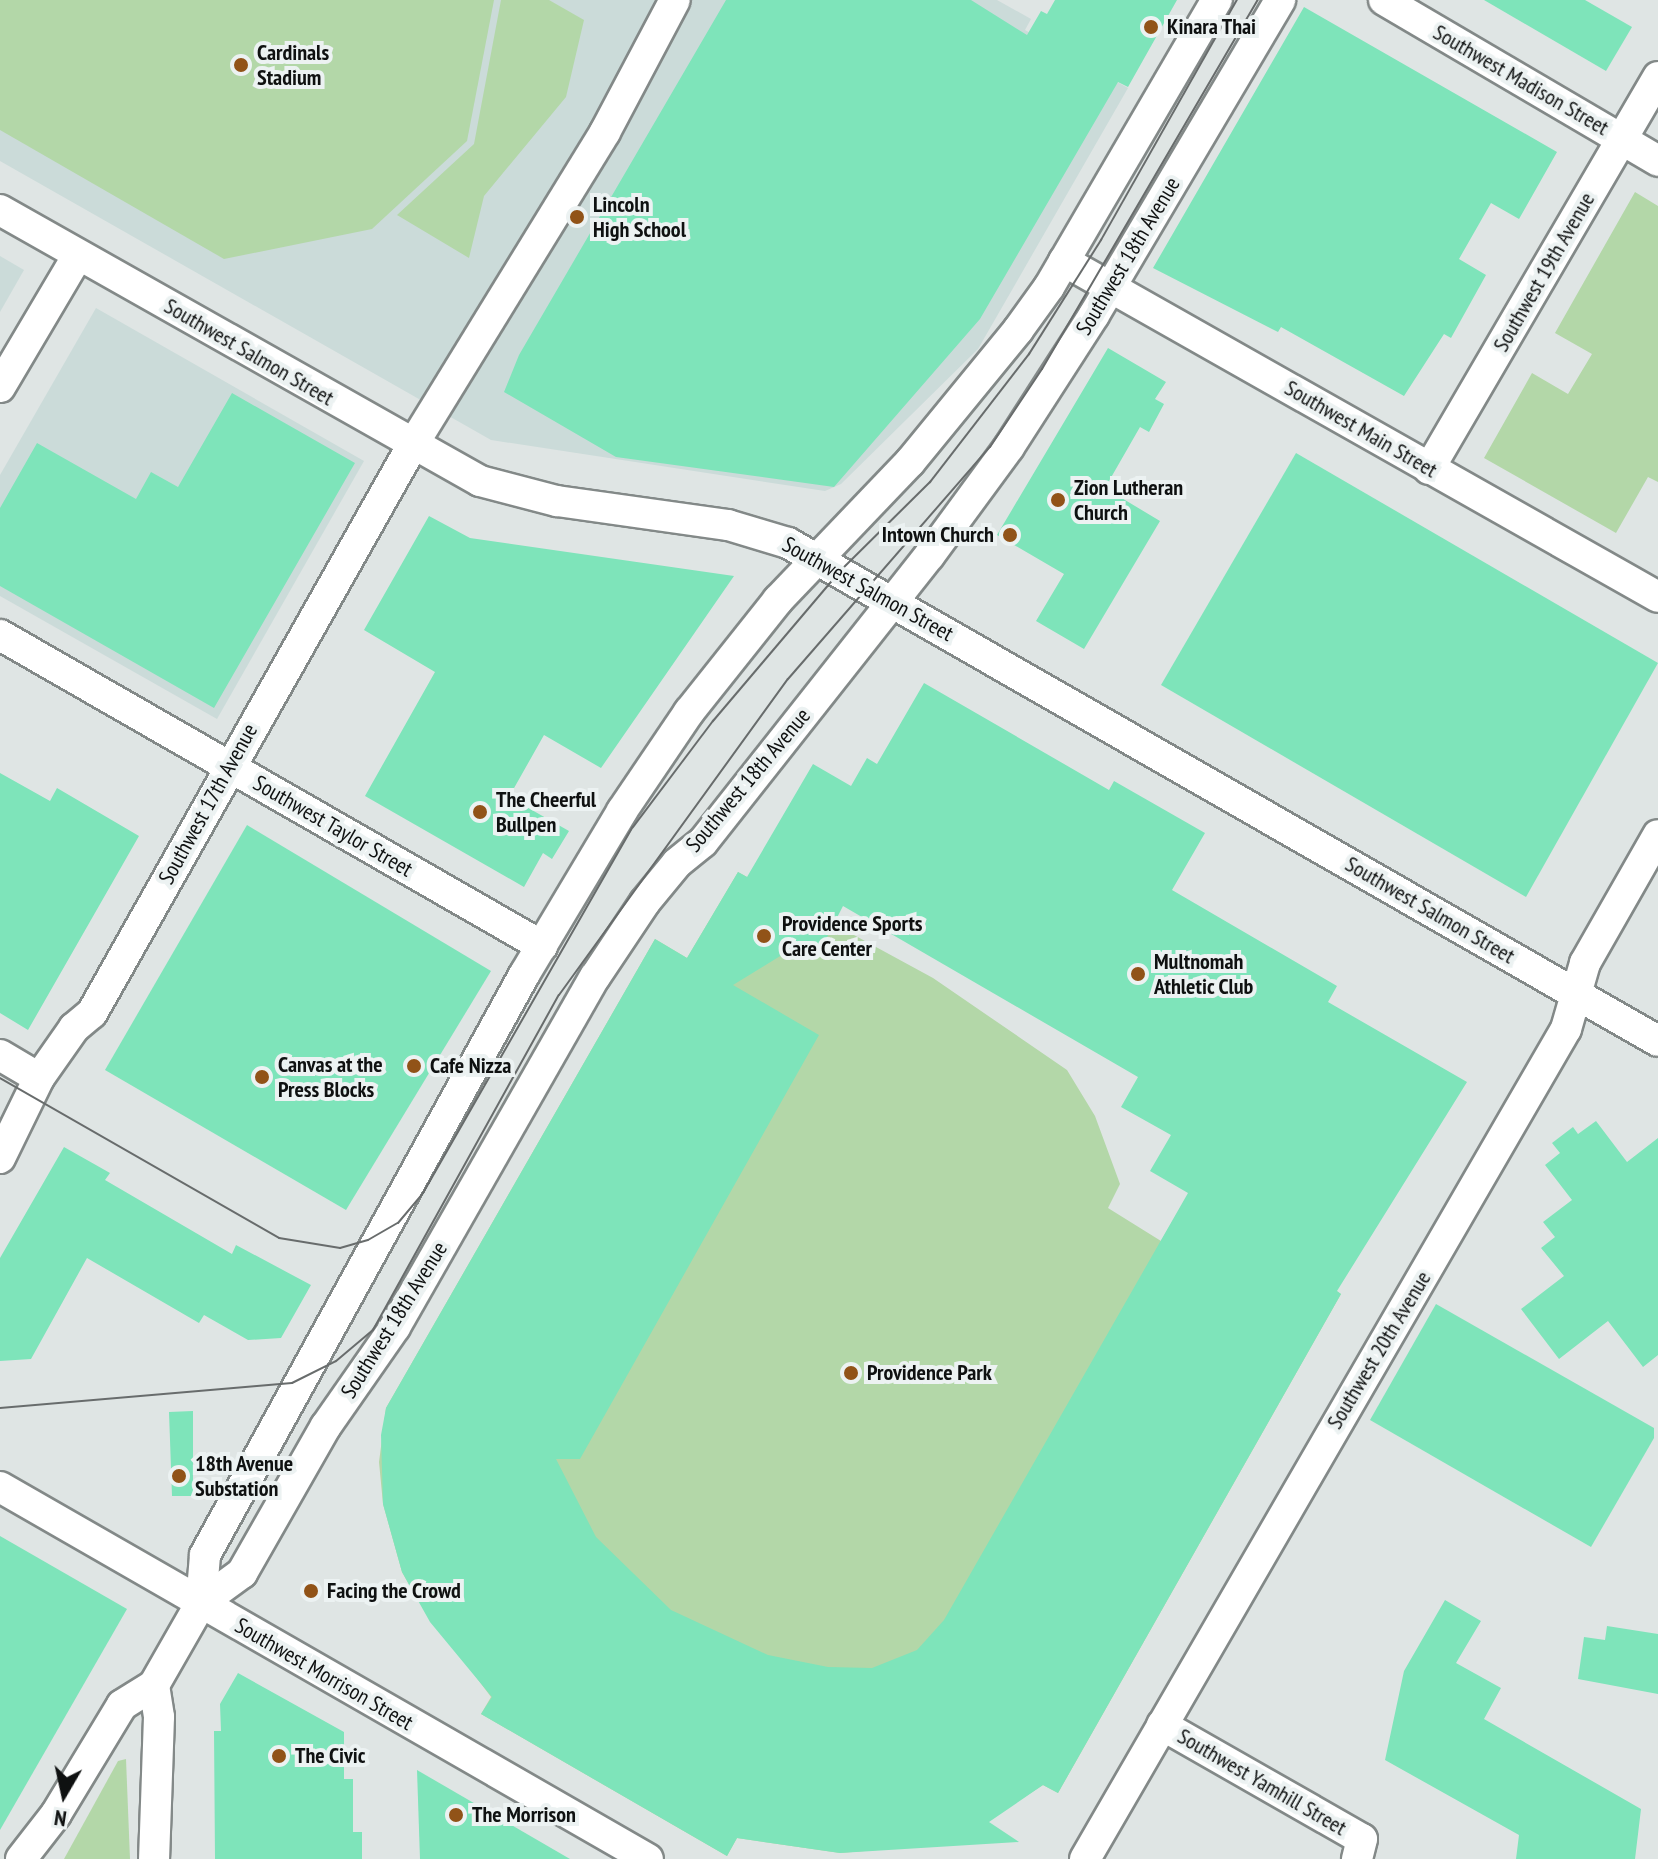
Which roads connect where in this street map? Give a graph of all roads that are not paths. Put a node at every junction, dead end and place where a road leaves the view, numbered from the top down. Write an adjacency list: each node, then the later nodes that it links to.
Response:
1 (675, 0): 13 (street, Southwest 17th Avenue)
2 (1217, 0): 10 (street, Southwest 18th Avenue)
3 (1280, 0): 11 (street, Southwest 18th Avenue)
4 (1384, 0): 6 (street, Southwest Madison Street)
5 (1658, 77): 6 (street, Southwest 19th Avenue)
6 (1621, 139): 7 (street, Southwest Madison Street); 14 (street, Southwest 19th Avenue)
7 (1658, 161)
8 (0, 210): 9 (street, Southwest Salmon Street)
9 (78, 255): 12 (street); 13 (street, Southwest Salmon Street)
10 (1064, 261): 11 (street, Southwest Main Street); 15 (street, Southwest 18th Avenue)
11 (1110, 287): 14 (street, Southwest Main Street); 17 (street, Southwest 18th Avenue)
12 (0, 387)
13 (412, 446): 15 (street, Southwest Salmon Street); 19 (street, Southwest 17th Avenue)
14 (1429, 469): 16 (street, Southwest Main Street)
15 (818, 558): 17 (street, Southwest Salmon Street); 21 (street, Southwest 18th Avenue)
16 (1658, 597)
17 (893, 602): 22 (street, Southwest Salmon Street); 28 (street, Southwest 18th Avenue)
18 (0, 635): 19 (street, Southwest Taylor Street)
19 (229, 766): 21 (street, Southwest Taylor Street); 25 (street, Southwest 17th Avenue)
20 (1658, 835): 22 (street, Southwest 20th Avenue)
21 (542, 946): 28 (street, Southwest 18th Avenue)
22 (1576, 994): 23 (street, Southwest Salmon Street); 30 (street, Southwest 20th Avenue)
23 (1658, 1041)
24 (0, 1055): 25 (street)
25 (39, 1078): 26 (street, Southwest 17th Avenue)
26 (0, 1158)
27 (0, 1487): 28 (street, Southwest Morrison Street)
28 (201, 1603): 29 (street, Southwest 18th Avenue); 34 (street, Southwest Morrison Street)
29 (154, 1685): 32 (street, Southwest 18th Avenue); 33 (street)
30 (1162, 1725): 31 (street, Southwest Yamhill Street); 35 (street, Southwest 20th Avenue)
31 (1360, 1849)
32 (21, 1859)
33 (154, 1859)
34 (648, 1859)
35 (1085, 1859)

